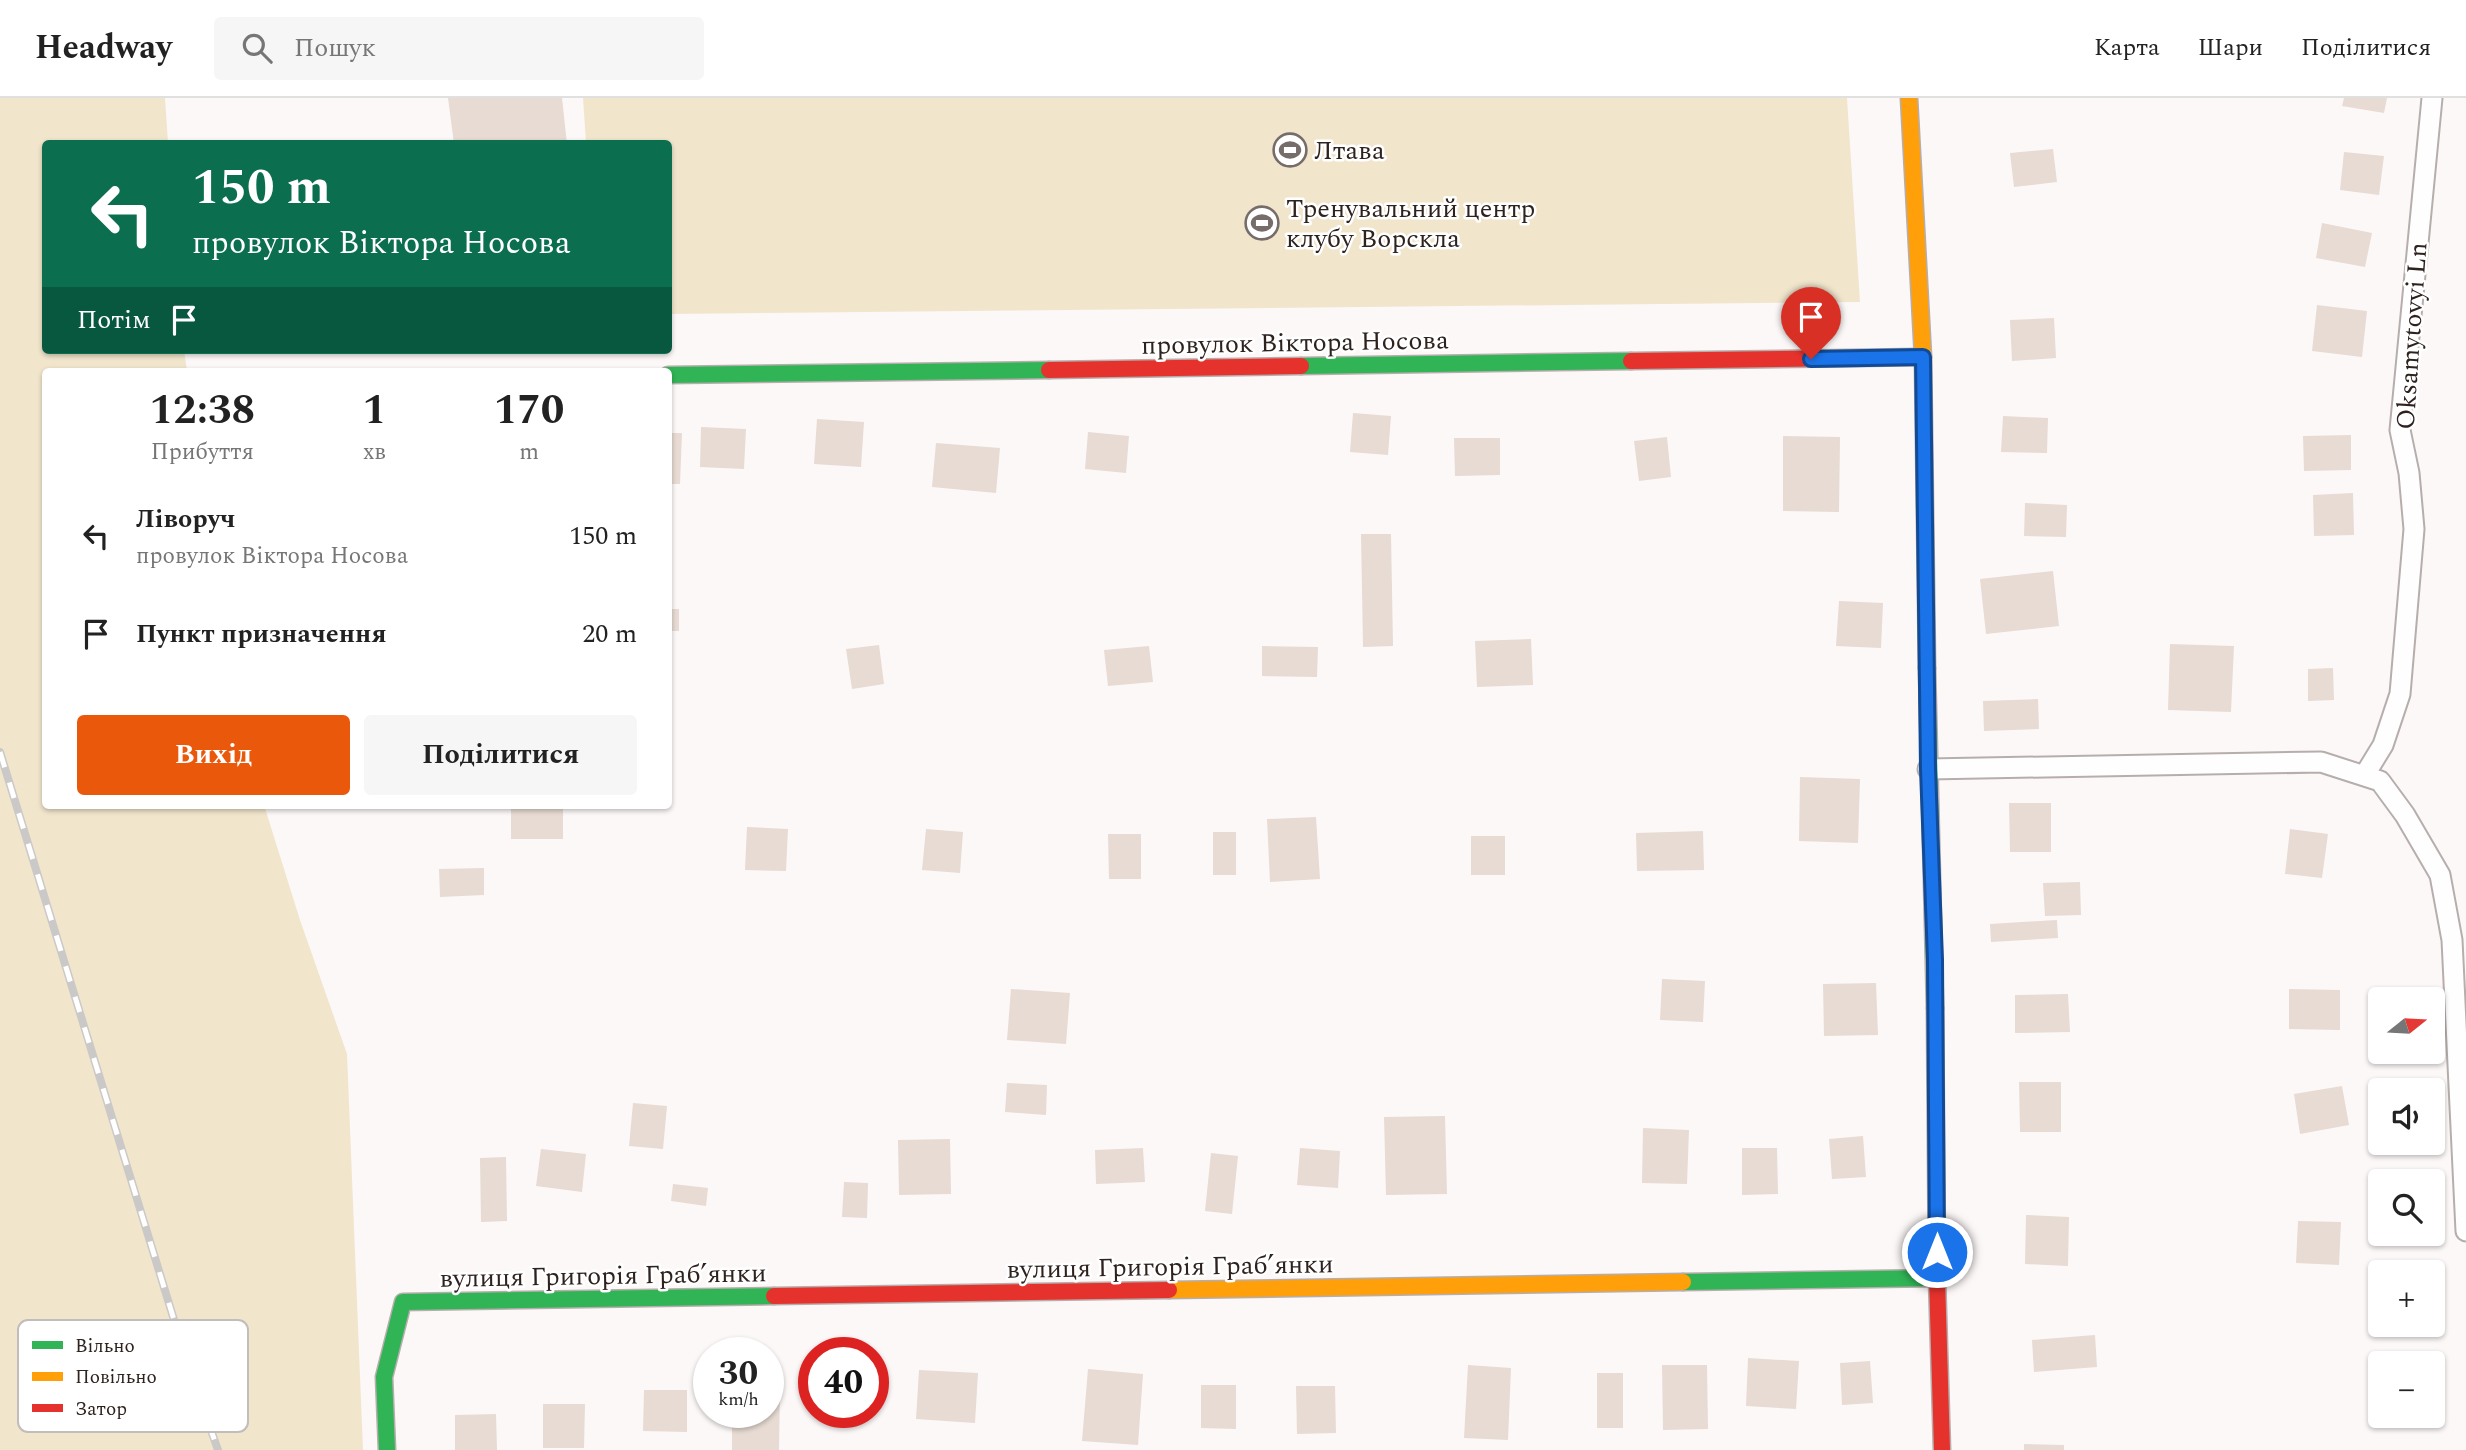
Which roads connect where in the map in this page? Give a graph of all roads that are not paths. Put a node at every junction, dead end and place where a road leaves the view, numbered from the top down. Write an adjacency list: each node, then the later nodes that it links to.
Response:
1 (1909, 98): 3 (street)
2 (2432, 98): 6 (lane, Oksamytovyi Ln)
3 (1923, 357): 4 (street, провулок Віктора Носова); 5 (street)
4 (672, 375)
5 (1928, 769): 6 (lane); 8 (street)
6 (2364, 776): 7 (lane)
7 (2466, 1231)
8 (1937, 1278): 9 (street, вулиця Григорія Грабʼянки); 10 (street)
9 (387, 1450)
10 (1942, 1450)

